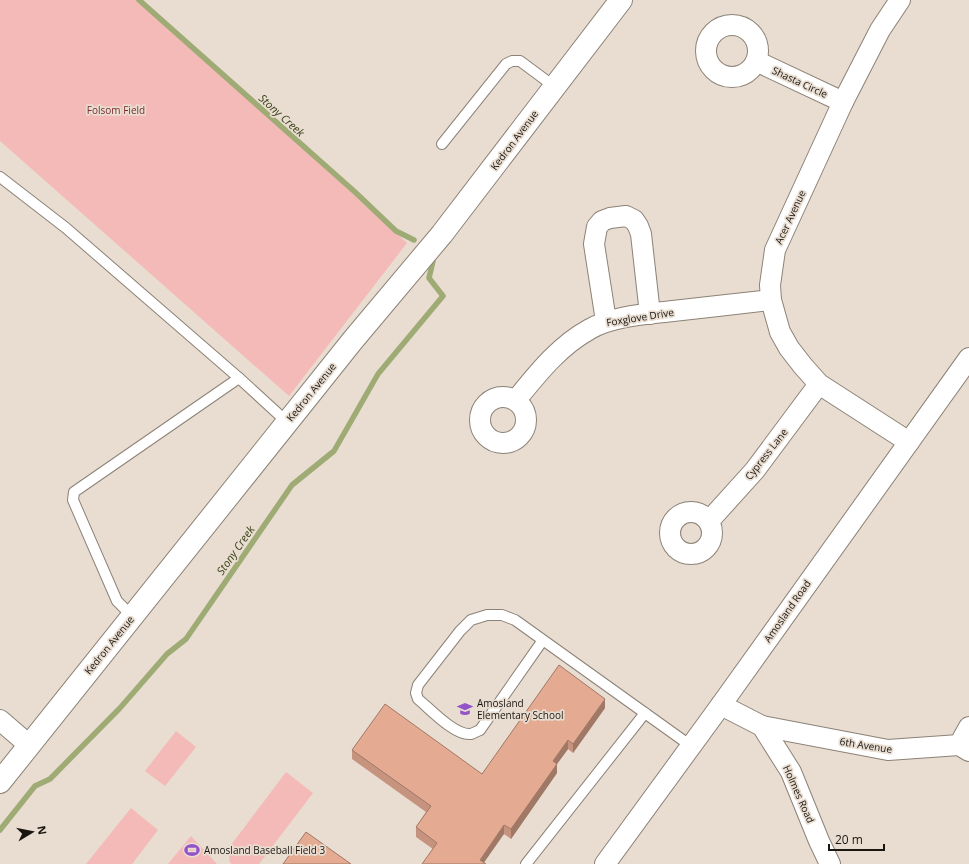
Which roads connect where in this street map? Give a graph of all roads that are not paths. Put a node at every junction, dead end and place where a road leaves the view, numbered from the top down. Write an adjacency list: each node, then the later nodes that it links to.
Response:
1 (621, 0): 4 (main road, Kedron Avenue)
2 (900, 0): 5 (street, Acer Avenue)
3 (756, 61): 5 (street, Shasta Circle)
4 (555, 87): 6 (lane); 15 (main road, Kedron Avenue)
5 (843, 102): 8 (street, Acer Avenue)
6 (442, 144)
7 (1, 181): 12 (lane)
8 (771, 300): 9 (street, Foxglove Drive); 13 (street, Acer Avenue)
9 (650, 314): 10 (street, Foxglove Drive); 10 (street)
10 (606, 321): 14 (street, Foxglove Drive)
11 (969, 358): 16 (street, Amosland Road)
12 (239, 378): 15 (lane); 18 (lane)
13 (819, 384): 16 (street, Acer Avenue); 17 (street, Cypress Lane)
14 (516, 400)
15 (287, 422): 18 (main road, Kedron Avenue)
16 (908, 442): 20 (street, Amosland Road)
17 (709, 521)
18 (132, 616): 25 (main road, Kedron Avenue)
19 (543, 640): 19 (lane); 21 (lane)
20 (721, 705): 23 (street); 26 (street, Amosland Road)
21 (645, 713): 26 (lane); 29 (lane)
22 (0, 720): 25 (street)
23 (762, 726): 27 (street, 6th Avenue); 31 (street, Holmes Road)
24 (969, 726): 27 (street)
25 (29, 745): 28 (main road, Kedron Avenue)
26 (691, 746): 30 (street, Amosland Road)
27 (964, 748)
28 (0, 782)
29 (526, 864)
30 (605, 864)
31 (830, 864)

